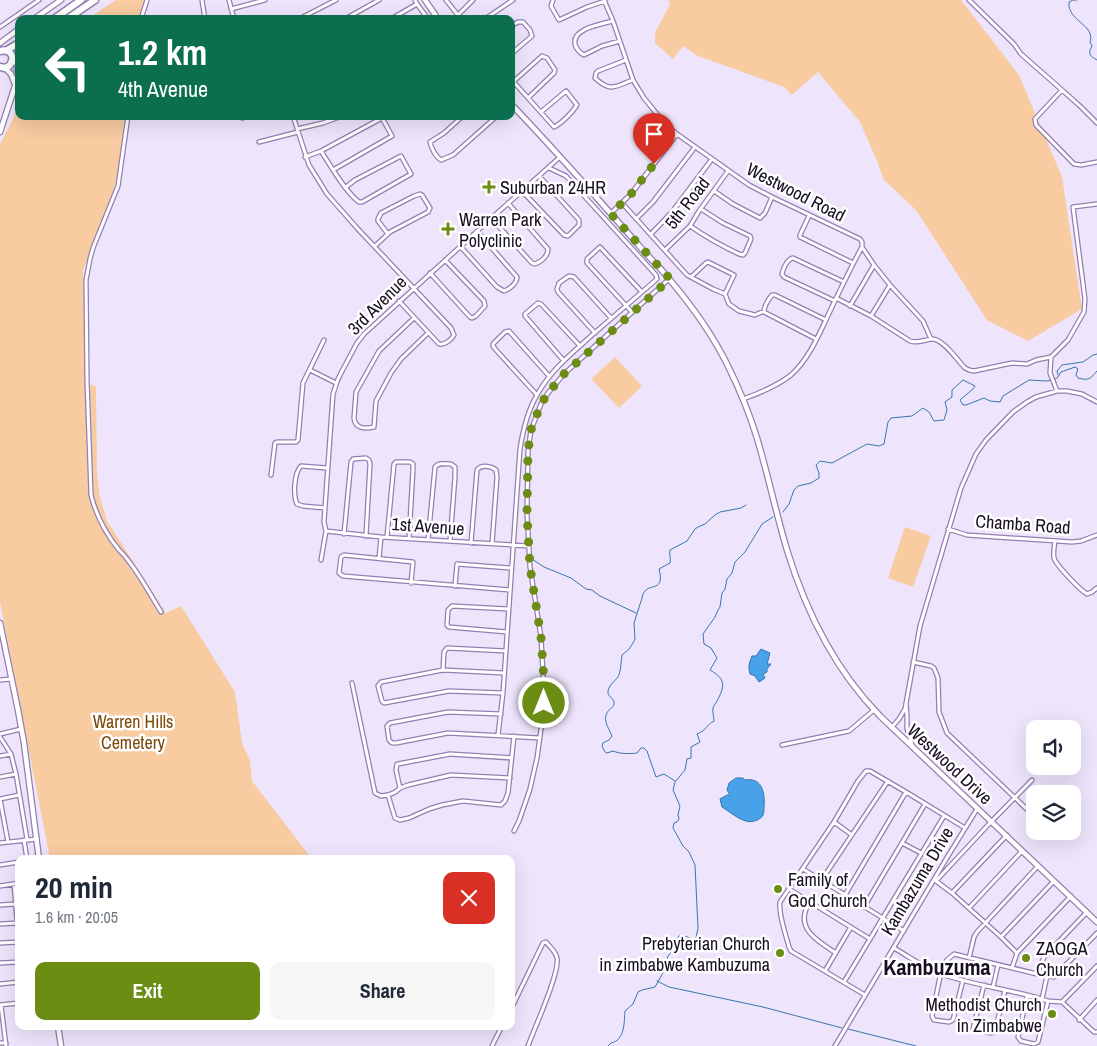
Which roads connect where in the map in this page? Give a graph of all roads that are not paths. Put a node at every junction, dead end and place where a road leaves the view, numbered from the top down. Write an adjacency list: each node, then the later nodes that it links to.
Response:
1 (39, 0): 19 (street)
2 (61, 0): 24 (street)
3 (81, 0): 25 (highway)
4 (95, 0): 26 (highway)
5 (146, 0): 27 (street)
6 (202, 0): 28 (street)
7 (229, 0): 21 (street)
8 (265, 0): 21 (street)
9 (336, 0): 30 (street)
10 (379, 0): 31 (street)
11 (415, 0): 20 (street)
12 (425, 0): 34 (street)
13 (446, 0): 22 (street)
14 (473, 0): 22 (street)
15 (513, 0): 35 (street)
16 (553, 0): 17 (street)
17 (604, 0): 38 (street, Westwood Road)
18 (969, 0): 55 (street)
19 (32, 2): 23 (street)
20 (417, 4): 32 (street); 33 (street)
21 (232, 9): 29 (street)
22 (458, 14)
23 (16, 15)
24 (40, 15)
25 (60, 15)
26 (73, 15)
27 (142, 15)
28 (204, 15)
29 (233, 15)
30 (307, 15)
31 (353, 15)
32 (398, 15)
33 (425, 15)
34 (435, 15)
35 (491, 15)
36 (15, 16): 40 (street)
37 (0, 20): 40 (street)
38 (613, 20): 43 (street, Westwood Road); 43 (street)
39 (515, 24): 46 (street)
40 (2, 26)
41 (15, 32): 42 (street)
42 (6, 39): 44 (street); 45 (street)
43 (620, 41): 48 (street, Westwood Road)
44 (0, 43)
45 (4, 50): 47 (highway)
46 (515, 51)
47 (13, 58): 49 (street); 50 (highway)
48 (626, 60): 52 (street, Westwood Road); 52 (street)
49 (15, 61)
50 (1, 68): 54 (street)
51 (515, 78): 56 (street)
52 (633, 80): 69 (street, Westwood Road)
53 (515, 83): 56 (street)
54 (15, 85): 68 (street)
55 (1062, 90): 66 (street); 76 (street)
56 (528, 98): 58 (street)
57 (515, 108): 74 (street)
58 (541, 112): 58 (street)
59 (127, 120): 165 (street)
60 (294, 120): 67 (street)
61 (331, 120): 67 (street)
62 (377, 120): 72 (street)
63 (384, 120): 78 (street)
64 (459, 120): 65 (street)
65 (492, 120)
66 (1097, 123)
67 (297, 130): 70 (street); 73 (street)
68 (0, 132)
69 (677, 134): 71 (street, Westwood Road); 86 (street)
70 (259, 142)
71 (695, 147): 75 (street, Westwood Road); 92 (street)
72 (321, 151): 73 (street); 78 (street)
73 (305, 157): 97 (street)
74 (561, 157): 77 (street, 3rd Avenue); 89 (street)
75 (712, 159): 79 (street, Westwood Road); 96 (street)
76 (1097, 162)
77 (548, 168): 80 (street, 3rd Avenue); 106 (street)
78 (333, 170): 81 (street)
79 (728, 171): 83 (street, 5th Road); 84 (street, Westwood Road)
80 (538, 176): 82 (street, 3rd Avenue); 82 (street)
81 (346, 187): 81 (street)
82 (522, 191): 85 (street, 3rd Avenue)
83 (714, 191): 84 (street); 88 (street, 5th Road)
84 (772, 198): 90 (street, Westwood Road)
85 (508, 203): 91 (street, 3rd Avenue); 91 (street)
86 (622, 203): 89 (street); 92 (street)
87 (1097, 204): 130 (street)
88 (701, 209): 93 (street, 5th Road); 93 (street)
89 (611, 214): 107 (street)
90 (809, 216): 99 (street, Westwood Road); 102 (street)
91 (491, 218): 94 (street, 3rd Avenue)
92 (636, 219): 96 (street)
93 (690, 226): 100 (street, 5th Road)
94 (477, 231): 98 (street, 3rd Avenue); 98 (street)
95 (388, 234): 95 (street); 97 (street)
96 (651, 234): 100 (street)
97 (375, 246): 111 (street)
98 (460, 246): 101 (street, 3rd Avenue)
99 (862, 247): 102 (street); 103 (street, Westwood Road)
100 (665, 250): 105 (street)
101 (445, 260): 104 (street, 3rd Avenue); 104 (street)
102 (853, 263): 108 (street)
103 (874, 265): 110 (street, Westwood Road); 117 (street)
104 (430, 273): 111 (street, 3rd Avenue)
105 (691, 277): 113 (street); 113 (street)
106 (657, 279): 109 (street); 112 (street)
107 (670, 279): 109 (street); 137 (street)
108 (844, 282): 114 (street); 114 (street)
109 (663, 285): 119 (street)
110 (890, 285): 120 (street); 126 (street, Westwood Road)
111 (413, 288): 115 (street, 3rd Avenue); 124 (street)
112 (642, 292): 116 (street); 116 (street)
113 (725, 294): 118 (street)
114 (836, 300): 117 (street); 123 (street)
115 (399, 301): 121 (street); 134 (street, 3rd Avenue)
116 (626, 306): 119 (street); 122 (street)
117 (850, 306): 120 (street)
118 (764, 311): 123 (street); 128 (street)
119 (632, 312): 156 (street)
120 (871, 316): 126 (street)
121 (414, 318): 124 (street); 124 (street)
122 (611, 318): 125 (street); 125 (street)
123 (826, 320): 128 (street)
124 (428, 333)
125 (595, 333): 129 (street)
126 (931, 339): 130 (street)
127 (324, 340): 132 (street)
128 (816, 340): 137 (street)
129 (580, 346): 131 (street); 131 (street)
130 (1051, 357): 135 (street)
131 (564, 361): 133 (street)
132 (310, 370): 134 (street); 140 (street)
133 (550, 377): 136 (street); 136 (street)
134 (336, 383): 139 (street, 3rd Avenue)
135 (1057, 391): 138 (street); 142 (street, Westwood Drive)
136 (537, 395): 155 (street)
137 (743, 399): 177 (street)
138 (1097, 402)
139 (327, 468): 141 (street, 3rd Avenue); 141 (street)
140 (271, 475)
141 (325, 508): 143 (street, 3rd Avenue)
142 (948, 529): 152 (street, Chamba Road); 169 (street, Westwood Drive)
143 (326, 531): 144 (street, 1st Avenue); 158 (street, 3rd Avenue)
144 (344, 534): 146 (street, 1st Avenue); 146 (street)
145 (1097, 535): 152 (street, Chamba Road)
146 (366, 536): 147 (street, 1st Avenue)
147 (381, 537): 148 (street, 1st Avenue); 157 (street)
148 (387, 537): 149 (street, 1st Avenue); 149 (street)
149 (409, 539): 150 (street, 1st Avenue)
150 (428, 540): 151 (street, 1st Avenue); 151 (street)
151 (450, 541): 153 (street, 1st Avenue)
152 (1055, 541): 162 (street)
153 (471, 543): 154 (street, 1st Avenue); 154 (street)
154 (492, 544): 155 (street, 1st Avenue)
155 (513, 546): 156 (street, 1st Avenue); 159 (street)
156 (528, 546): 184 (street)
157 (379, 558): 160 (street); 160 (street)
158 (321, 560)
159 (511, 568): 161 (street); 163 (street)
160 (411, 582): 161 (street)
161 (455, 586): 163 (street)
162 (1097, 588)
163 (510, 590): 164 (street)
164 (508, 609): 167 (street); 167 (street)
165 (161, 612)
166 (0, 623): 172 (street)
167 (507, 632): 168 (street)
168 (506, 651): 170 (street); 171 (street)
169 (913, 662): 176 (street, Westwood Drive); 199 (street)
170 (443, 670): 171 (street); 175 (street)
171 (504, 673): 175 (street)
172 (11, 679): 173 (street); 180 (street)
173 (0, 680)
174 (352, 683): 198 (street)
175 (503, 693): 178 (street)
176 (906, 704): 179 (street, Westwood Drive); 186 (street)
177 (874, 710): 179 (street); 185 (street)
178 (501, 714): 182 (street); 182 (street)
179 (892, 727): 186 (street, Westwood Drive)
180 (21, 729): 181 (street); 211 (street)
181 (0, 735): 187 (street)
182 (498, 735): 183 (street)
183 (514, 736): 184 (street); 189 (street)
184 (540, 738): 208 (street)
185 (782, 745)
186 (913, 747): 203 (street, Westwood Drive)
187 (11, 754): 188 (street); 190 (street)
188 (0, 756)
189 (512, 758): 192 (street); 195 (street)
190 (16, 774): 191 (street); 197 (street)
191 (0, 777)
192 (510, 778): 195 (street); 198 (street)
193 (1032, 780): 199 (street)
194 (888, 781): 196 (street); 206 (street); 209 (street)
195 (400, 788): 198 (street)
196 (906, 792): 201 (street); 231 (street)
197 (19, 795): 200 (street); 212 (street)
198 (388, 795)
199 (1015, 797): 202 (street); 205 (street)
200 (0, 799): 214 (street)
201 (925, 804): 204 (street); 215 (street)
202 (1026, 808)
203 (977, 809): 205 (street, Westwood Drive); 207 (street, Kambazuma Drive)
204 (944, 816): 207 (street); 217 (street)
205 (991, 821): 210 (street, Westwood Drive); 225 (street)
206 (834, 822): 209 (street); 223 (street)
207 (964, 828): 225 (street, Kambazuma Drive)
208 (514, 831)
209 (852, 835): 224 (street)
210 (1006, 835): 216 (street, Westwood Drive); 230 (street)
211 (37, 839): 212 (street); 219 (street)
212 (26, 840): 214 (street); 218 (street)
213 (0, 842): 214 (street)
214 (8, 842)
215 (902, 843): 217 (street); 236 (street)
216 (1022, 851): 222 (street, Westwood Drive); 237 (street)
217 (921, 853): 239 (street)
218 (27, 855)
219 (39, 855)
220 (15, 862): 221 (street)
221 (0, 864)
222 (1038, 866): 226 (street, Westwood Drive); 242 (street)
223 (803, 869): 224 (street); 229 (street)
224 (821, 881): 231 (street)
225 (935, 881): 230 (street); 245 (street, Kambazuma Drive)
226 (1054, 881): 232 (street, Westwood Drive); 247 (street)
227 (14, 884): 228 (street); 234 (street)
228 (0, 886)
229 (789, 889): 233 (street); 260 (street)
230 (952, 893): 237 (street)
231 (845, 895): 236 (street)
232 (1071, 896): 238 (street, Westwood Drive); 253 (street)
233 (810, 902): 244 (street); 252 (street)
234 (15, 904): 235 (street)
235 (0, 905)
236 (864, 907): 239 (street)
237 (969, 908): 242 (street)
238 (1086, 912): 240 (street, Westwood Drive); 262 (street)
239 (883, 918): 245 (street); 248 (street)
240 (1097, 922)
241 (15, 923): 243 (street)
242 (985, 923): 247 (street); 254 (street)
243 (0, 924)
244 (851, 927): 248 (street); 252 (street)
245 (904, 931): 251 (street, Kambazuma Drive)
246 (1097, 933): 263 (street)
247 (1001, 937): 253 (street)
248 (870, 939): 266 (street)
249 (0, 944): 250 (street)
250 (15, 944)
251 (894, 948): 261 (street); 271 (street, Kambazuma Drive)
252 (836, 953): 260 (street)
253 (1017, 953): 259 (street)
254 (969, 958): 257 (street); 261 (street)
255 (15, 962): 256 (street)
256 (0, 963)
257 (998, 965): 259 (street); 269 (street)
258 (1097, 966): 277 (street)
259 (1012, 968): 262 (street)
260 (825, 972): 266 (street)
261 (941, 974): 264 (street); 264 (street)
262 (1037, 974): 263 (street)
263 (1047, 976): 273 (street)
264 (963, 980): 268 (street)
265 (15, 982): 267 (street)
266 (844, 982): 271 (street)
267 (0, 984)
268 (984, 985): 269 (street); 270 (street)
269 (993, 987): 270 (street)
270 (1005, 990): 272 (street)
271 (865, 995): 289 (street, Kambazuma Drive)
272 (1027, 996): 273 (street); 276 (street)
273 (1042, 999): 276 (street)
274 (1097, 1000): 280 (street)
275 (515, 1001): 288 (street)
276 (1048, 1001): 277 (street)
277 (1062, 1002): 280 (street)
278 (15, 1003): 279 (street)
279 (0, 1005): 285 (street)
280 (1079, 1020): 283 (street)
281 (59, 1030): 286 (street)
282 (500, 1030): 287 (street)
283 (1097, 1032)
284 (0, 1043): 285 (street)
285 (6, 1044)
286 (61, 1046)
287 (492, 1046)
288 (528, 1046)
289 (835, 1046)

